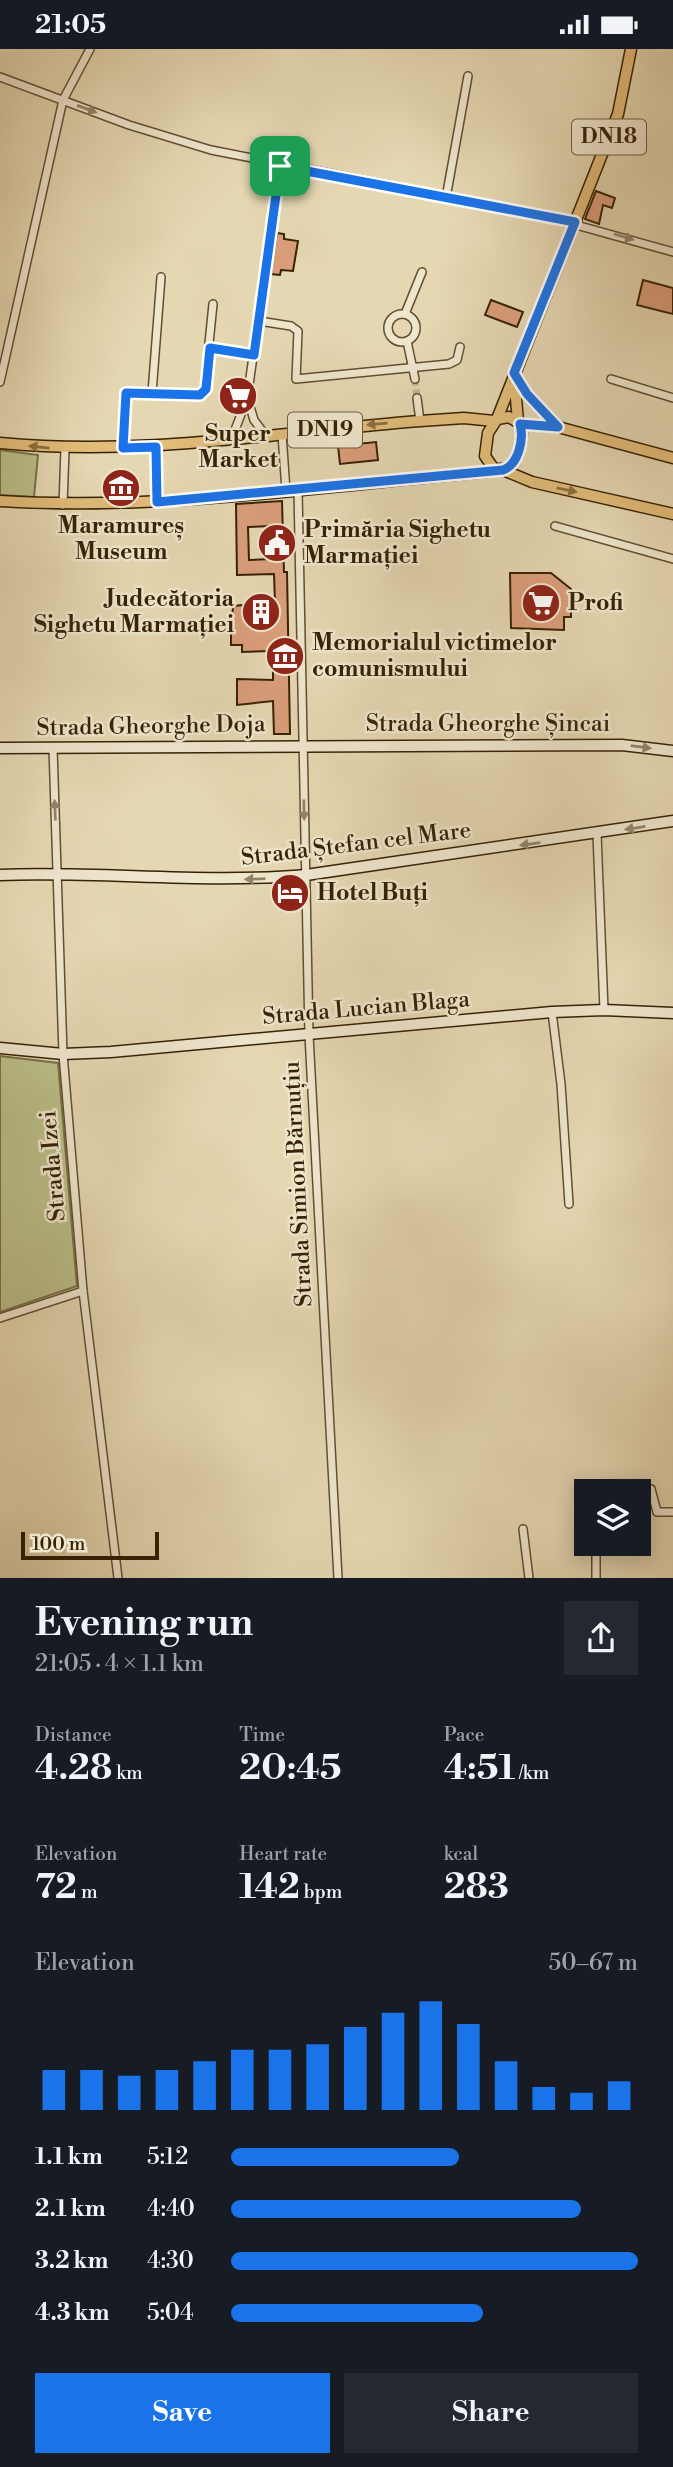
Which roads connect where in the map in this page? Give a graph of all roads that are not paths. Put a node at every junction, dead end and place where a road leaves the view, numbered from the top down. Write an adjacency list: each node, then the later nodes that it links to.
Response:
1 (90, 49): 5 (street)
2 (631, 49): 8 (main road, DN18)
3 (468, 76): 7 (street)
4 (0, 77): 5 (street)
5 (63, 100): 6 (street, one-way to 6); 23 (street)
6 (280, 166): 7 (street); 14 (street)
7 (446, 198): 8 (street)
8 (575, 222): 9 (street, one-way to 9); 20 (main road, DN18)
9 (673, 252)
10 (422, 272): 13 (street)
11 (161, 277): 24 (street)
12 (213, 304): 17 (street)
13 (405, 314): 15 (street); 15 (street)
14 (259, 321): 18 (street); 19 (street)
15 (407, 341): 19 (street)
16 (460, 347): 19 (street)
17 (210, 348): 18 (street); 24 (street)
18 (254, 355): 27 (street)
19 (413, 367): 21 (street)
20 (514, 373): 28 (main road); 30 (main road); 31 (main road)
21 (415, 379)
22 (611, 379): 26 (street)
23 (0, 382)
24 (152, 393): 37 (street)
25 (417, 398): 29 (street)
26 (673, 398)
27 (247, 399): 33 (street); 34 (street)
28 (495, 420): 29 (main road, DN19); 30 (main road); 40 (main road)
29 (420, 421): 32 (main road, DN19, one-way to 32)
30 (519, 422): 31 (main road); 40 (main road)
31 (558, 427): 39 (main road)
32 (282, 434): 33 (main road, DN19); 41 (street, Strada Simion Bărnuțiu)
33 (266, 436): 34 (main road, DN19)
34 (230, 440): 36 (main road, DN19)
35 (0, 443): 38 (main road, DN19, one-way to 35)
36 (156, 447): 37 (main road, DN19); 43 (street)
37 (123, 448): 38 (main road, DN19)
38 (65, 449): 44 (street)
39 (673, 459)
40 (498, 469): 41 (main road); 45 (main road, one-way to 45)
41 (292, 490): 43 (main road); 48 (street, Strada Simion Bărnuțiu)
42 (0, 502): 44 (main road)
43 (157, 502): 44 (main road)
44 (62, 505)
45 (673, 514)
46 (555, 526): 47 (street)
47 (673, 559)
48 (303, 745): 50 (main road, Strada Gheorghe Doja); 51 (main road, Strada Gheorghe Șincai, one-way to 51); 56 (street, Strada Simion Bărnuțiu, one-way to 56)
49 (0, 748): 50 (main road, Strada Gheorghe Doja)
50 (53, 748): 54 (street, Strada Izei, one-way to 50)
51 (673, 751)
52 (673, 821): 53 (main road, Strada Ștefan cel Mare, one-way to 53)
53 (597, 834): 56 (main road, Strada Ștefan cel Mare, one-way to 56); 57 (street)
54 (57, 873): 55 (main road, Strada Ștefan cel Mare); 56 (main road, Strada Ștefan cel Mare, one-way to 54); 62 (street, Strada Izei)
55 (0, 874)
56 (306, 875): 60 (street, Strada Simion Bărnuțiu)
57 (604, 1010): 58 (main road, Strada Lucian Blaga); 59 (main road, Strada Lucian Blaga)
58 (552, 1012): 60 (main road, Strada Lucian Blaga); 63 (street)
59 (673, 1013)
60 (309, 1035): 62 (main road, Strada Lucian Blaga); 71 (street, Strada Simion Bărnuțiu)
61 (0, 1048): 62 (main road, Strada Lucian Blaga)
62 (63, 1054): 64 (street, Strada Izei)
63 (569, 1204)
64 (83, 1291): 65 (street); 70 (street, Strada Izei)
65 (0, 1318)
66 (651, 1489): 67 (street)
67 (673, 1512)
68 (523, 1529): 72 (street)
69 (596, 1556): 73 (street)
70 (118, 1578)
71 (338, 1578)
72 (529, 1578)
73 (596, 1578)

